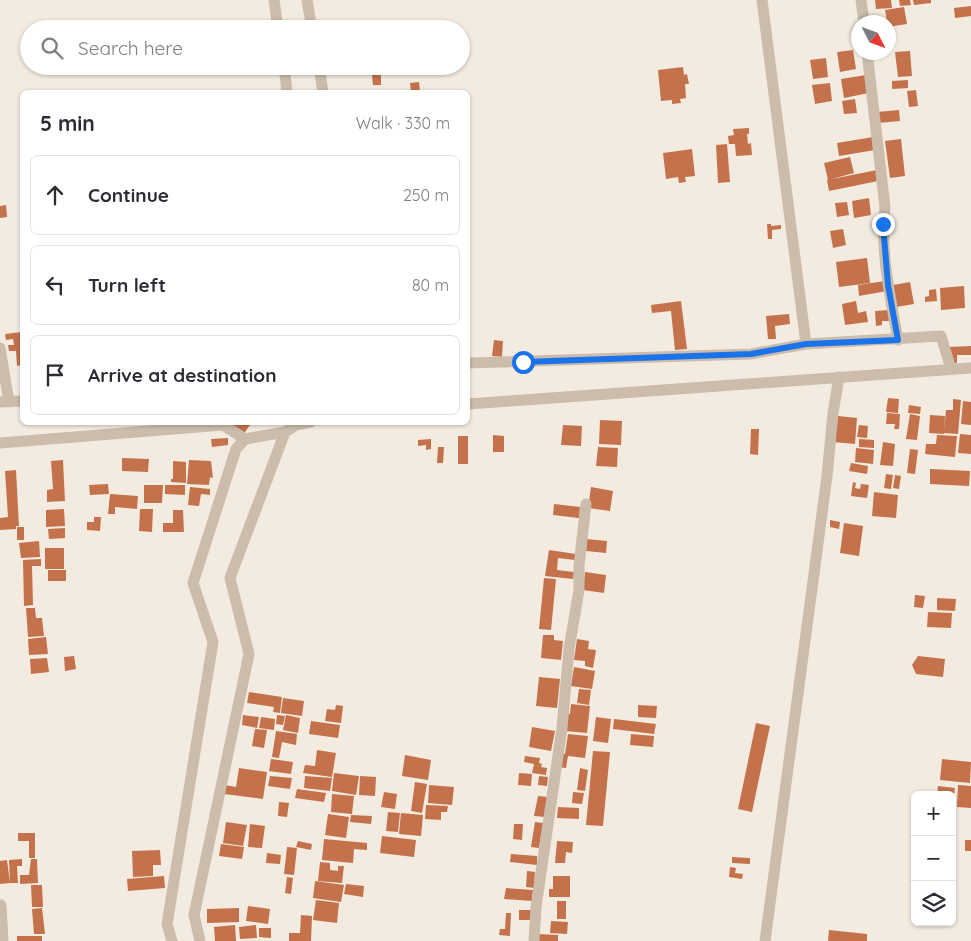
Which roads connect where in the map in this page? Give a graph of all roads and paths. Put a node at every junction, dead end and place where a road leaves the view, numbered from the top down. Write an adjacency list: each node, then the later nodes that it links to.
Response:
1 (274, 0): 6 (street)
2 (307, 0): 7 (street)
3 (762, 0): 14 (street)
4 (861, 0): 5 (street)
5 (863, 15)
6 (277, 20)
7 (310, 20)
8 (868, 60): 13 (street)
9 (285, 75): 11 (street)
10 (320, 75): 12 (street)
11 (287, 90)
12 (323, 90)
13 (898, 340): 14 (street); 18 (street)
14 (806, 344): 16 (street)
15 (0, 348): 21 (street)
16 (470, 363)
17 (971, 368): 18 (street)
18 (951, 369): 19 (street)
19 (838, 378): 22 (street); 33 (street)
20 (20, 401): 21 (street)
21 (4, 402)
22 (470, 404)
23 (296, 425): 24 (street)
24 (285, 432): 25 (street); 31 (street)
25 (245, 439): 26 (street); 30 (street)
26 (0, 443)
27 (586, 504): 32 (street)
28 (1, 905): 29 (street)
29 (3, 941)
30 (172, 941)
31 (200, 941)
32 (534, 941)
33 (765, 941)

